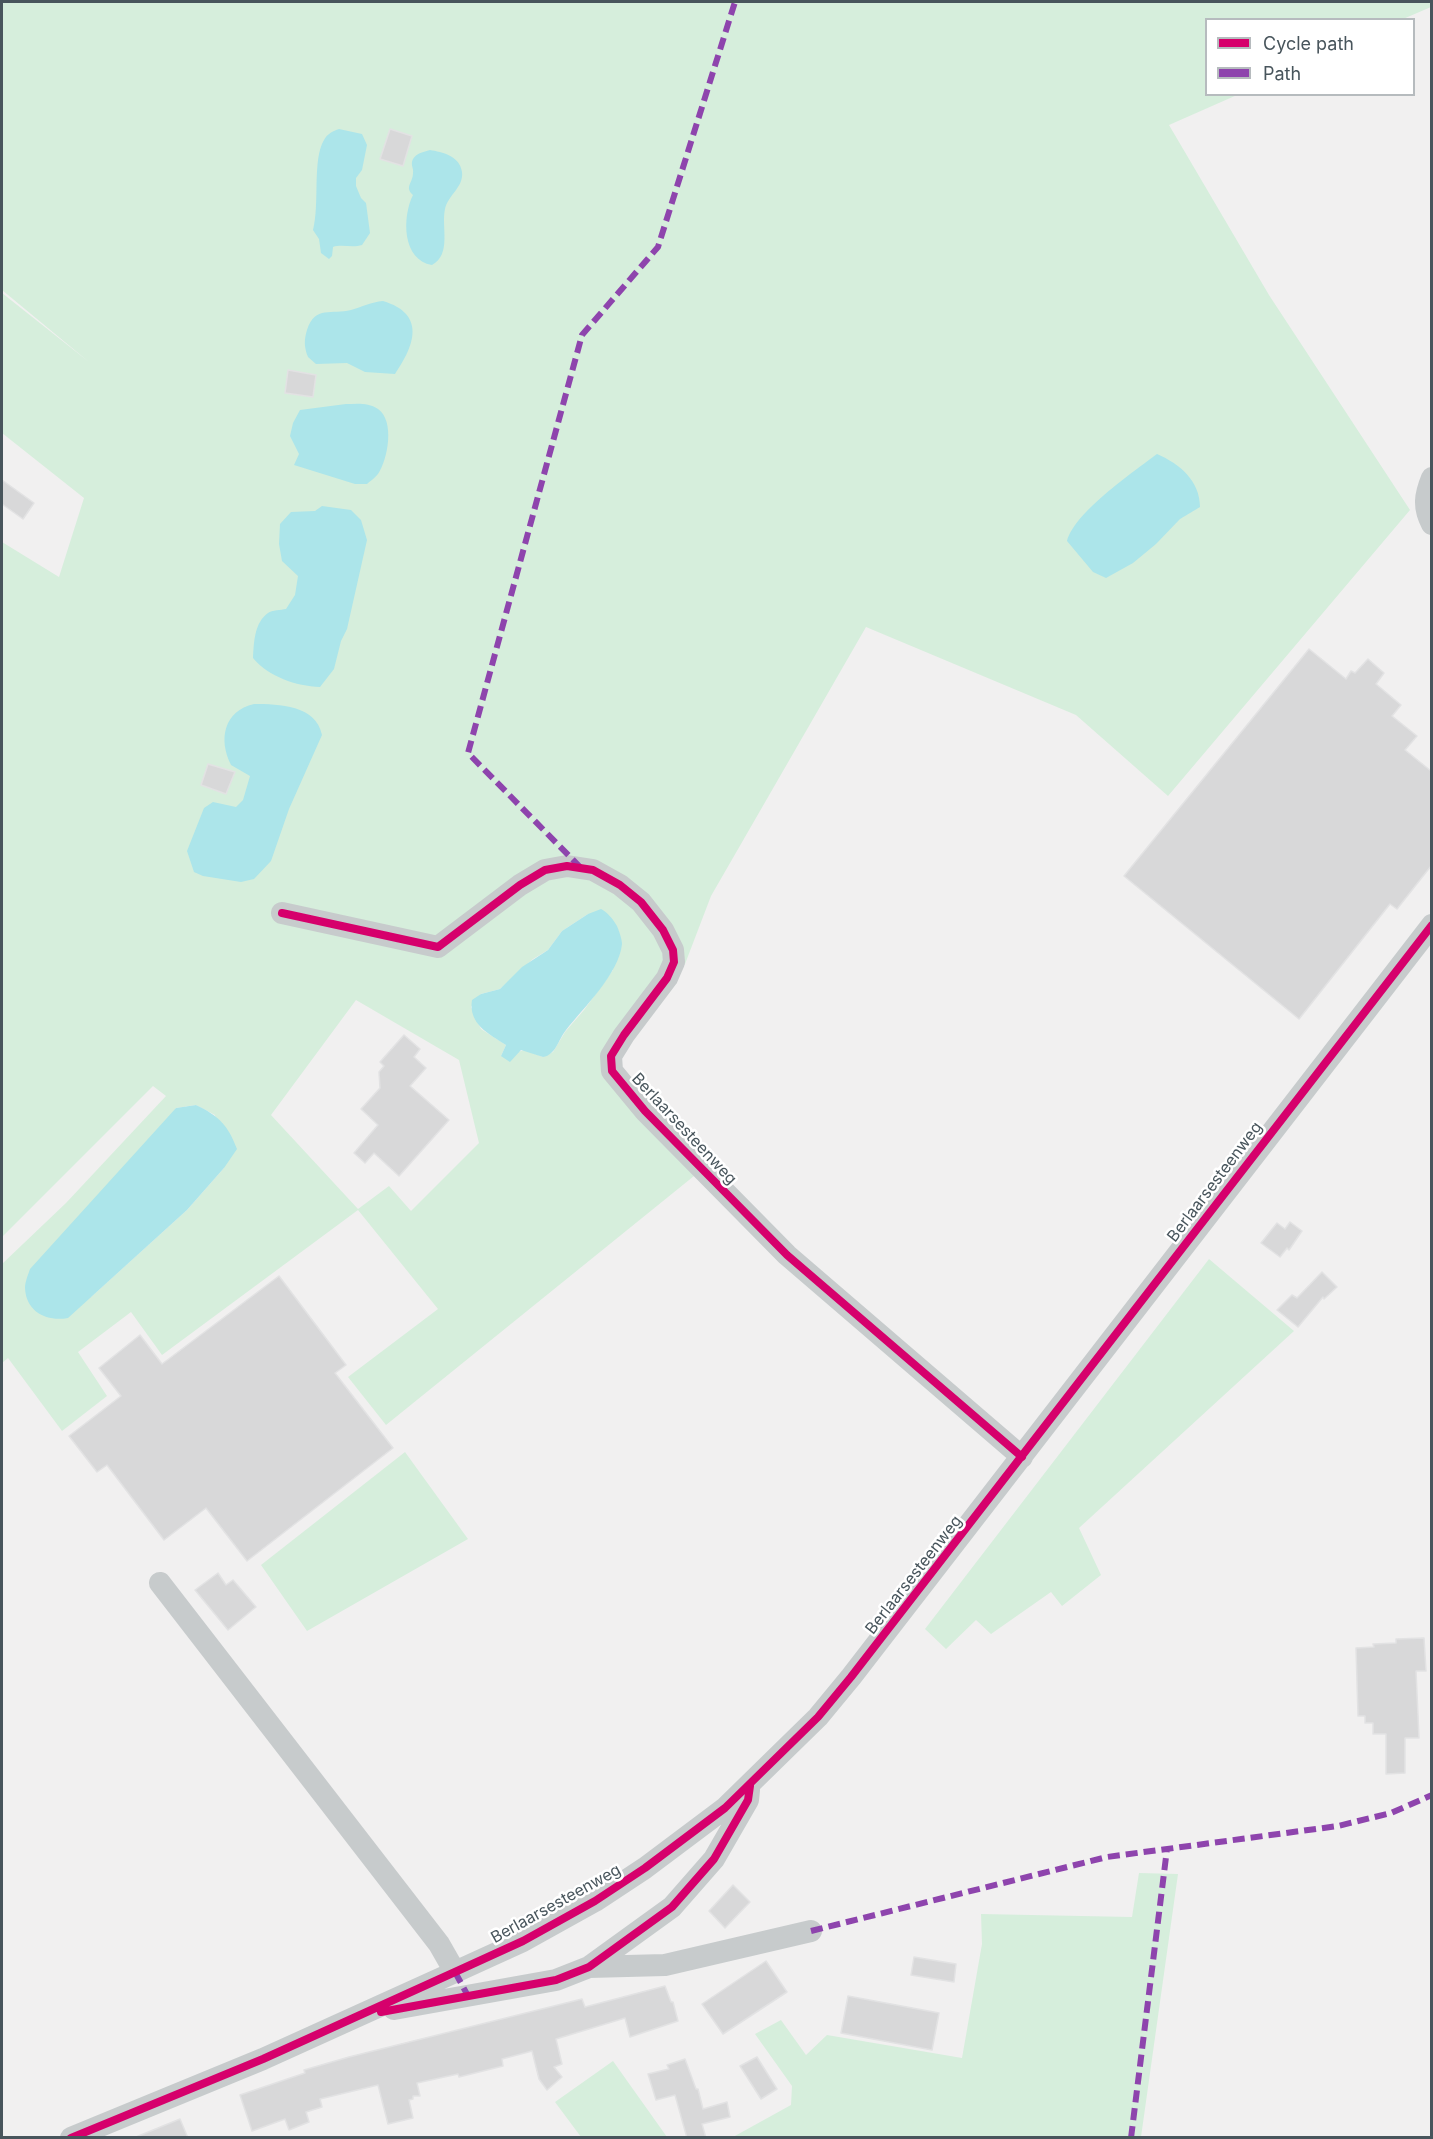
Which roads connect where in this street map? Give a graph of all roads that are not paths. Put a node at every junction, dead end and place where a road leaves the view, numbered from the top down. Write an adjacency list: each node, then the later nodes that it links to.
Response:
1 (1431, 478): 2 (street)
2 (1431, 524)
3 (282, 913): 5 (street, Berlaarsesteenweg)
4 (1431, 925): 5 (street, Berlaarsesteenweg)
5 (1022, 1457): 7 (street, Berlaarsesteenweg)
6 (160, 1583): 10 (street)
7 (750, 1785): 9 (street, Berlaarsesteenweg); 10 (street, Berlaarsesteenweg)
8 (812, 1931): 9 (street, Berlaarsesteenweg)
9 (589, 1967): 11 (street, Berlaarsesteenweg)
10 (455, 1972): 11 (street, Berlaarsesteenweg)
11 (357, 2016): 12 (street, Berlaarsesteenweg)
12 (70, 2138)

